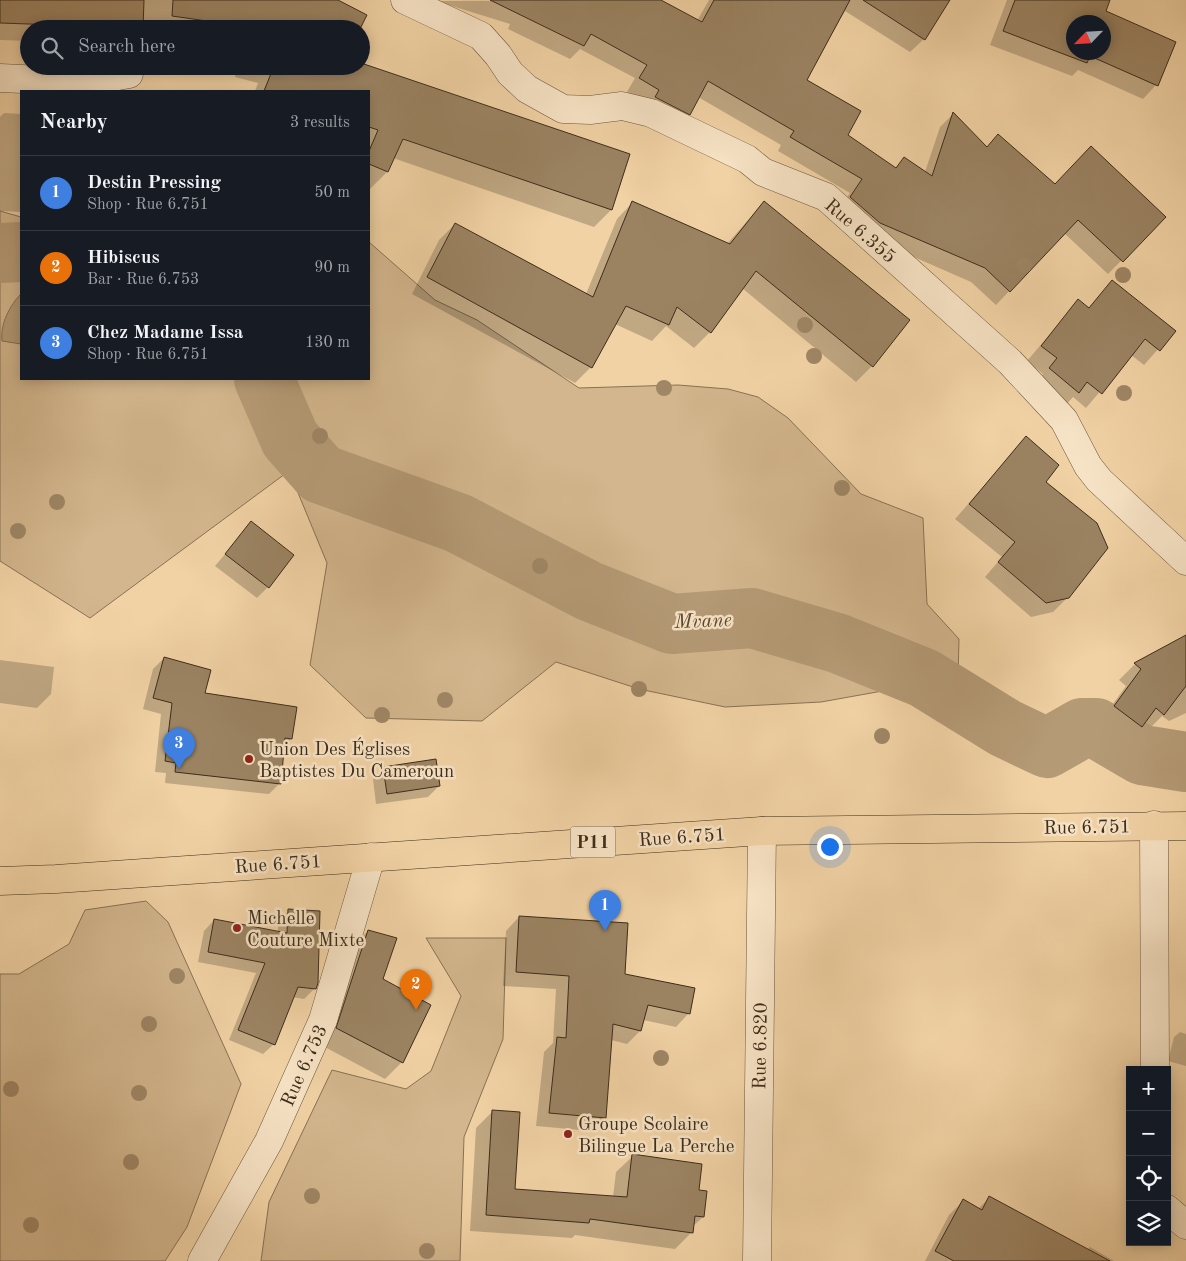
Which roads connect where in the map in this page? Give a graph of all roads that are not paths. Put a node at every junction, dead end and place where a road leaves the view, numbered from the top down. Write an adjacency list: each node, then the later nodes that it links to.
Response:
1 (405, 0): 4 (street, Rue 6.355)
2 (124, 75): 3 (street)
3 (0, 78)
4 (1186, 561)
5 (1154, 825): 6 (main road, Rue 6.751 / P11); 7 (main road, Rue 6.751 / P11); 10 (street)
6 (1186, 826)
7 (762, 831): 8 (main road, Rue 6.751 / P11); 14 (street, Rue 6.820)
8 (371, 857): 9 (main road, Rue 6.751 / P11); 13 (street, Rue 6.753)
9 (0, 881)
10 (1155, 1066)
11 (1171, 1212): 12 (street)
12 (1186, 1225)
13 (202, 1261)
14 (757, 1261)

